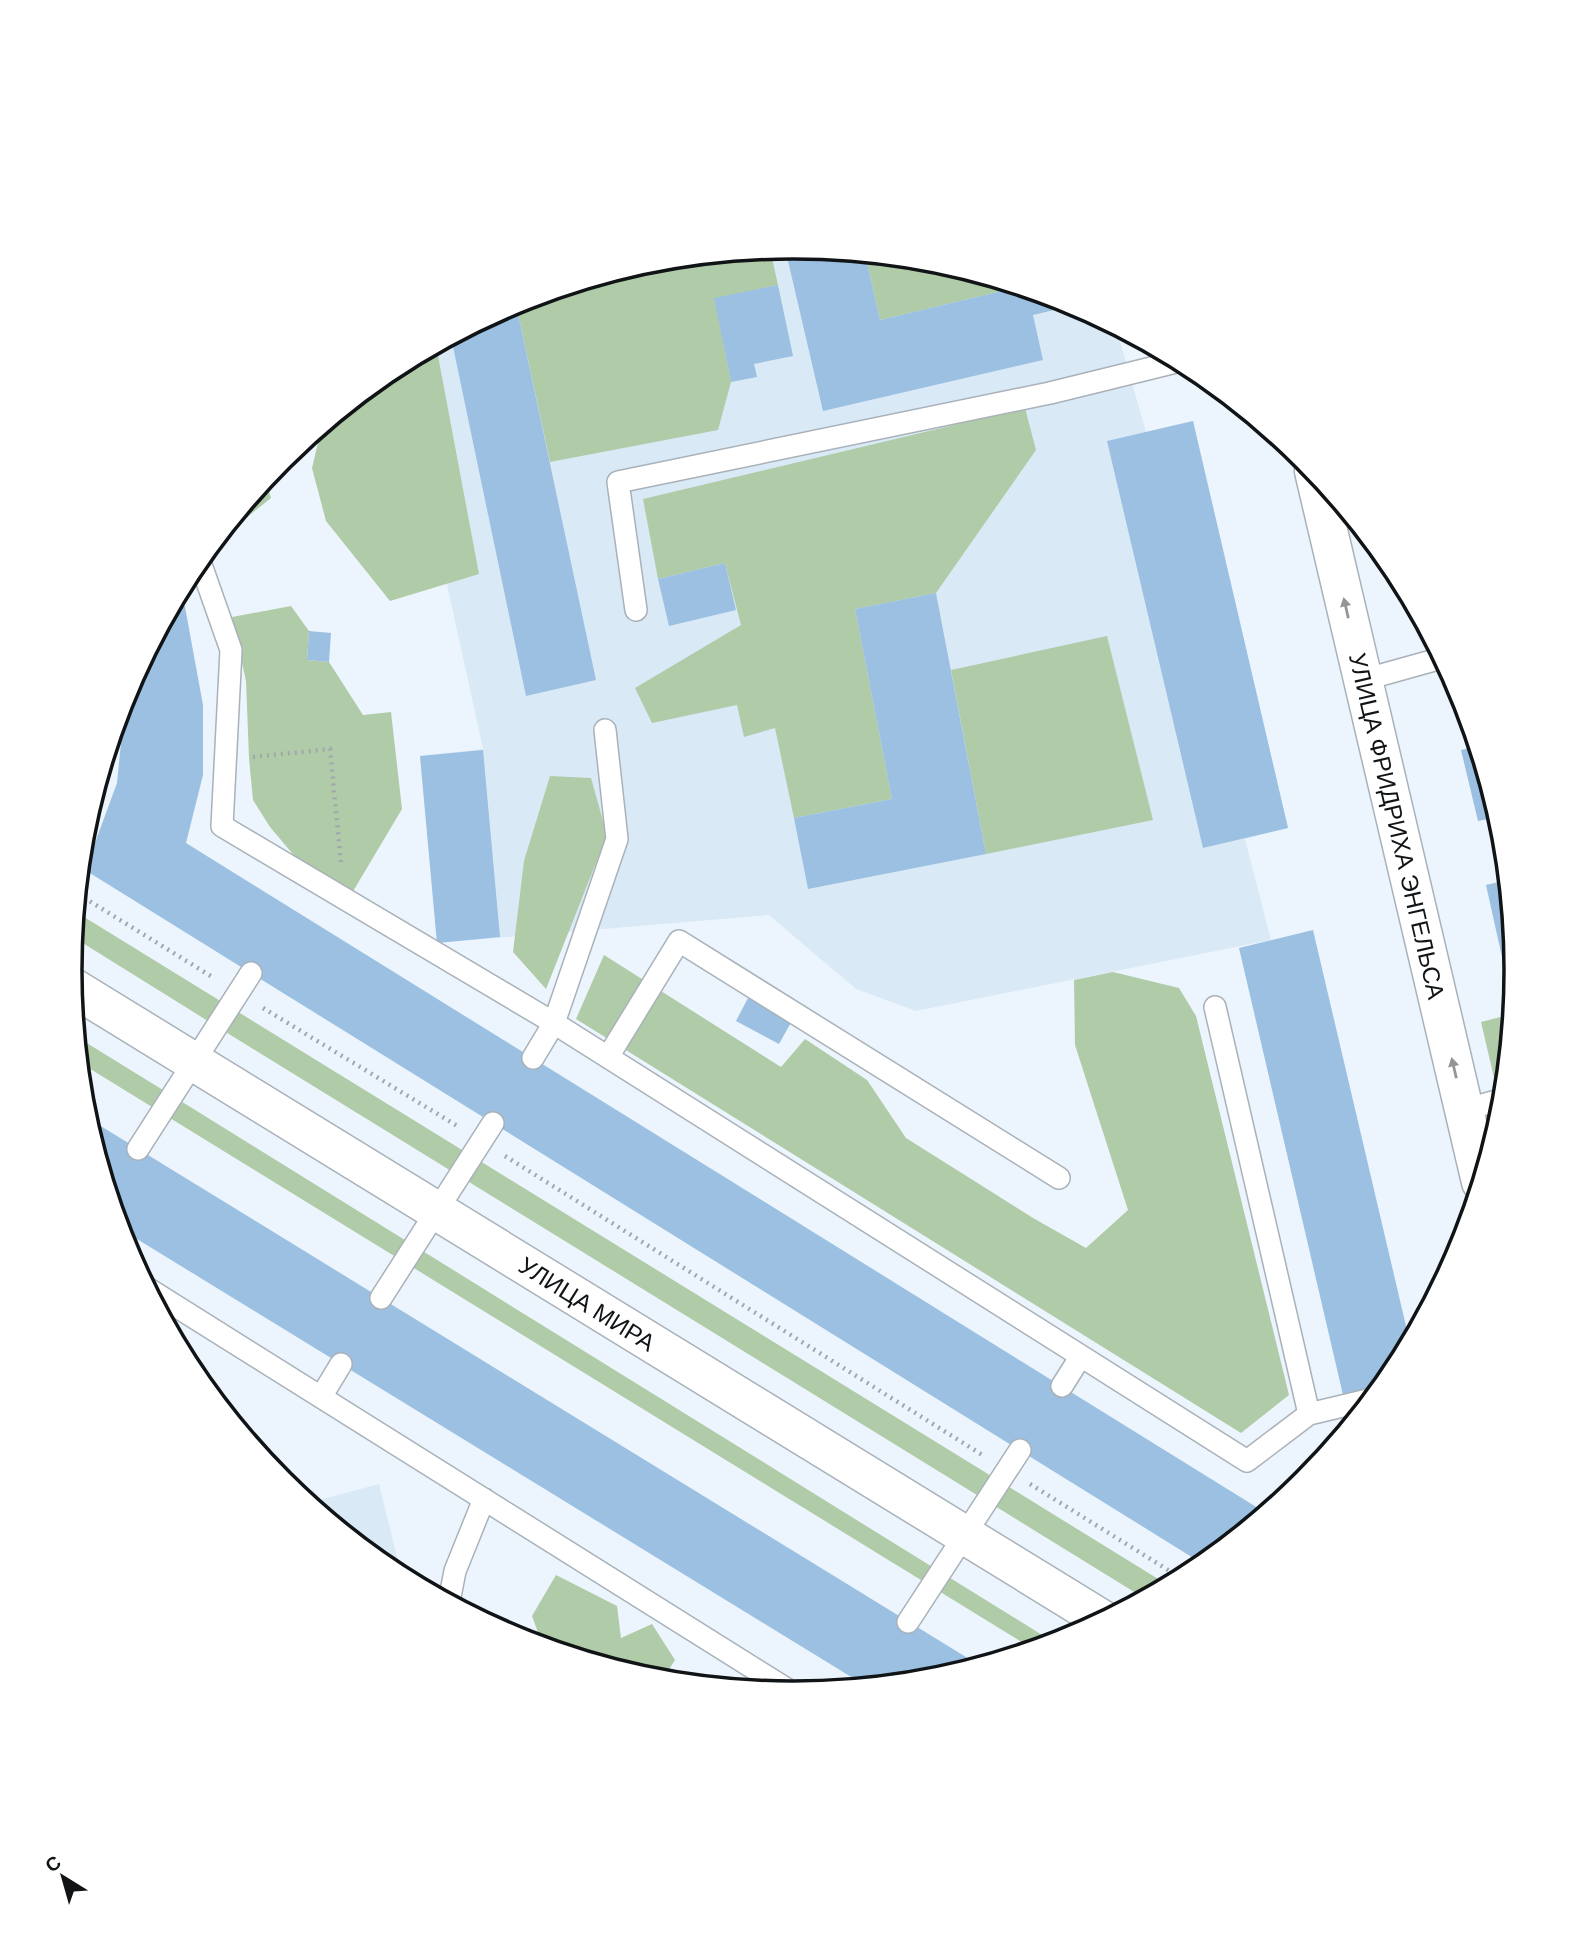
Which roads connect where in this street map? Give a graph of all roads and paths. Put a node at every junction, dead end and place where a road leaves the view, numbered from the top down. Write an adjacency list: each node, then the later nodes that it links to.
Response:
1 (1165, 365): 4 (lane)
2 (1319, 492): 6 (street, УЛИЦА ФРИДРИХА ЭНГЕЛЬСА, one-way to 2)
3 (204, 573): 8 (lane)
4 (636, 610)
5 (1432, 661): 6 (lane)
6 (1363, 680): 20 (street, УЛИЦА ФРИДРИХА ЭНГЕЛЬСА, one-way to 6)
7 (604, 730): 15 (lane)
8 (227, 760): 9 (lane); 9 (path)
9 (344, 898): 15 (lane)
10 (86, 899): 12 (path)
11 (251, 973): 12 (lane)
12 (238, 993): 18 (lane); 22 (path)
13 (83, 994): 18 (street, УЛИЦА МИРА)
14 (1215, 1007): 34 (lane)
15 (554, 1023): 16 (lane); 17 (lane)
16 (608, 1057): 25 (lane); 29 (lane)
17 (533, 1058)
18 (193, 1061): 23 (lane); 26 (street, УЛИЦА МИРА)
19 (1490, 1109): 20 (lane)
20 (1474, 1121): 24 (street, УЛИЦА ФРИДРИХА ЭНГЕЛЬСА)
21 (493, 1123): 22 (lane)
22 (481, 1141): 26 (lane); 36 (path)
23 (138, 1149)
24 (1478, 1161)
25 (1059, 1178)
26 (436, 1211): 28 (lane); 38 (street, УЛИЦА МИРА)
27 (163, 1298): 32 (lane)
28 (381, 1298)
29 (1081, 1356): 31 (lane); 34 (lane)
30 (341, 1364): 32 (lane)
31 (1062, 1386)
32 (321, 1396): 37 (lane)
33 (1357, 1402): 34 (lane)
34 (1309, 1414)
35 (1020, 1450): 36 (lane)
36 (1007, 1470): 38 (lane); 39 (path)
37 (484, 1499): 40 (lane); 43 (lane)
38 (964, 1535): 41 (street, УЛИЦА МИРА); 42 (lane)
39 (1171, 1572)
40 (451, 1592)
41 (1093, 1614)
42 (908, 1622)
43 (772, 1680)

